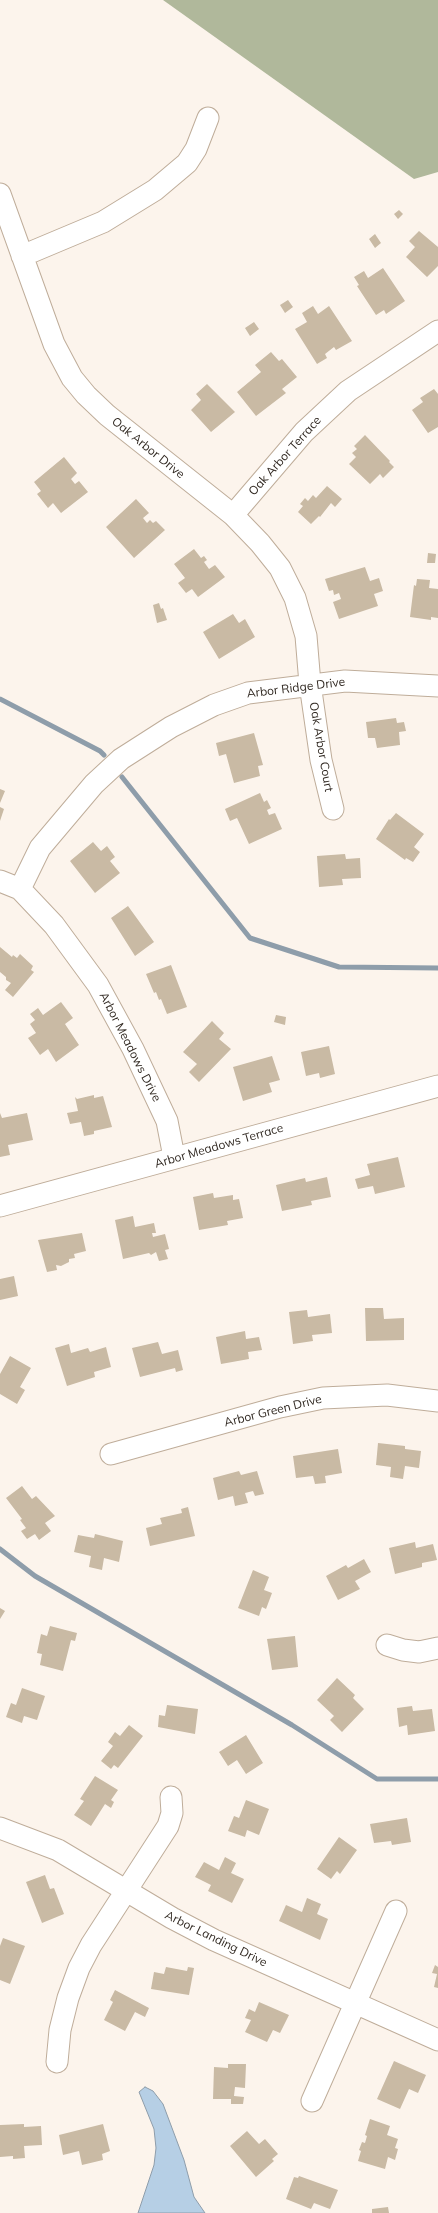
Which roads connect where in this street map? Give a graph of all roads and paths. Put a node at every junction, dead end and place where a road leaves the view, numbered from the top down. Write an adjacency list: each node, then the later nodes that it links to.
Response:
1 (208, 118): 3 (street)
2 (0, 194): 3 (street, Oak Arbor Drive)
3 (22, 256): 5 (street, Oak Arbor Drive)
4 (438, 331): 5 (street, Oak Arbor Terrace)
5 (233, 515): 6 (street, Oak Arbor Drive)
6 (310, 684): 7 (street, Arbor Ridge Drive); 8 (street, Oak Arbor Court); 10 (street, Arbor Ridge Drive)
7 (438, 686)
8 (333, 809)
9 (0, 881): 10 (street, Arbor Meadows Drive)
10 (20, 889): 12 (street, Arbor Meadows Drive)
11 (438, 1086): 12 (street, Arbor Meadows Terrace)
12 (174, 1157): 13 (street, Arbor Meadows Terrace)
13 (0, 1206)
14 (438, 1401): 15 (street, Arbor Green Drive)
15 (111, 1454)
16 (387, 1645): 17 (street)
17 (438, 1648)
18 (171, 1797): 20 (street)
19 (0, 1828): 20 (street, Arbor Landing Drive)
20 (126, 1891): 22 (street, Arbor Landing Drive); 24 (street)
21 (396, 1910): 22 (street)
22 (355, 2003): 23 (street, Arbor Landing Drive); 25 (street)
23 (438, 2040)
24 (57, 2062)
25 (312, 2101)

